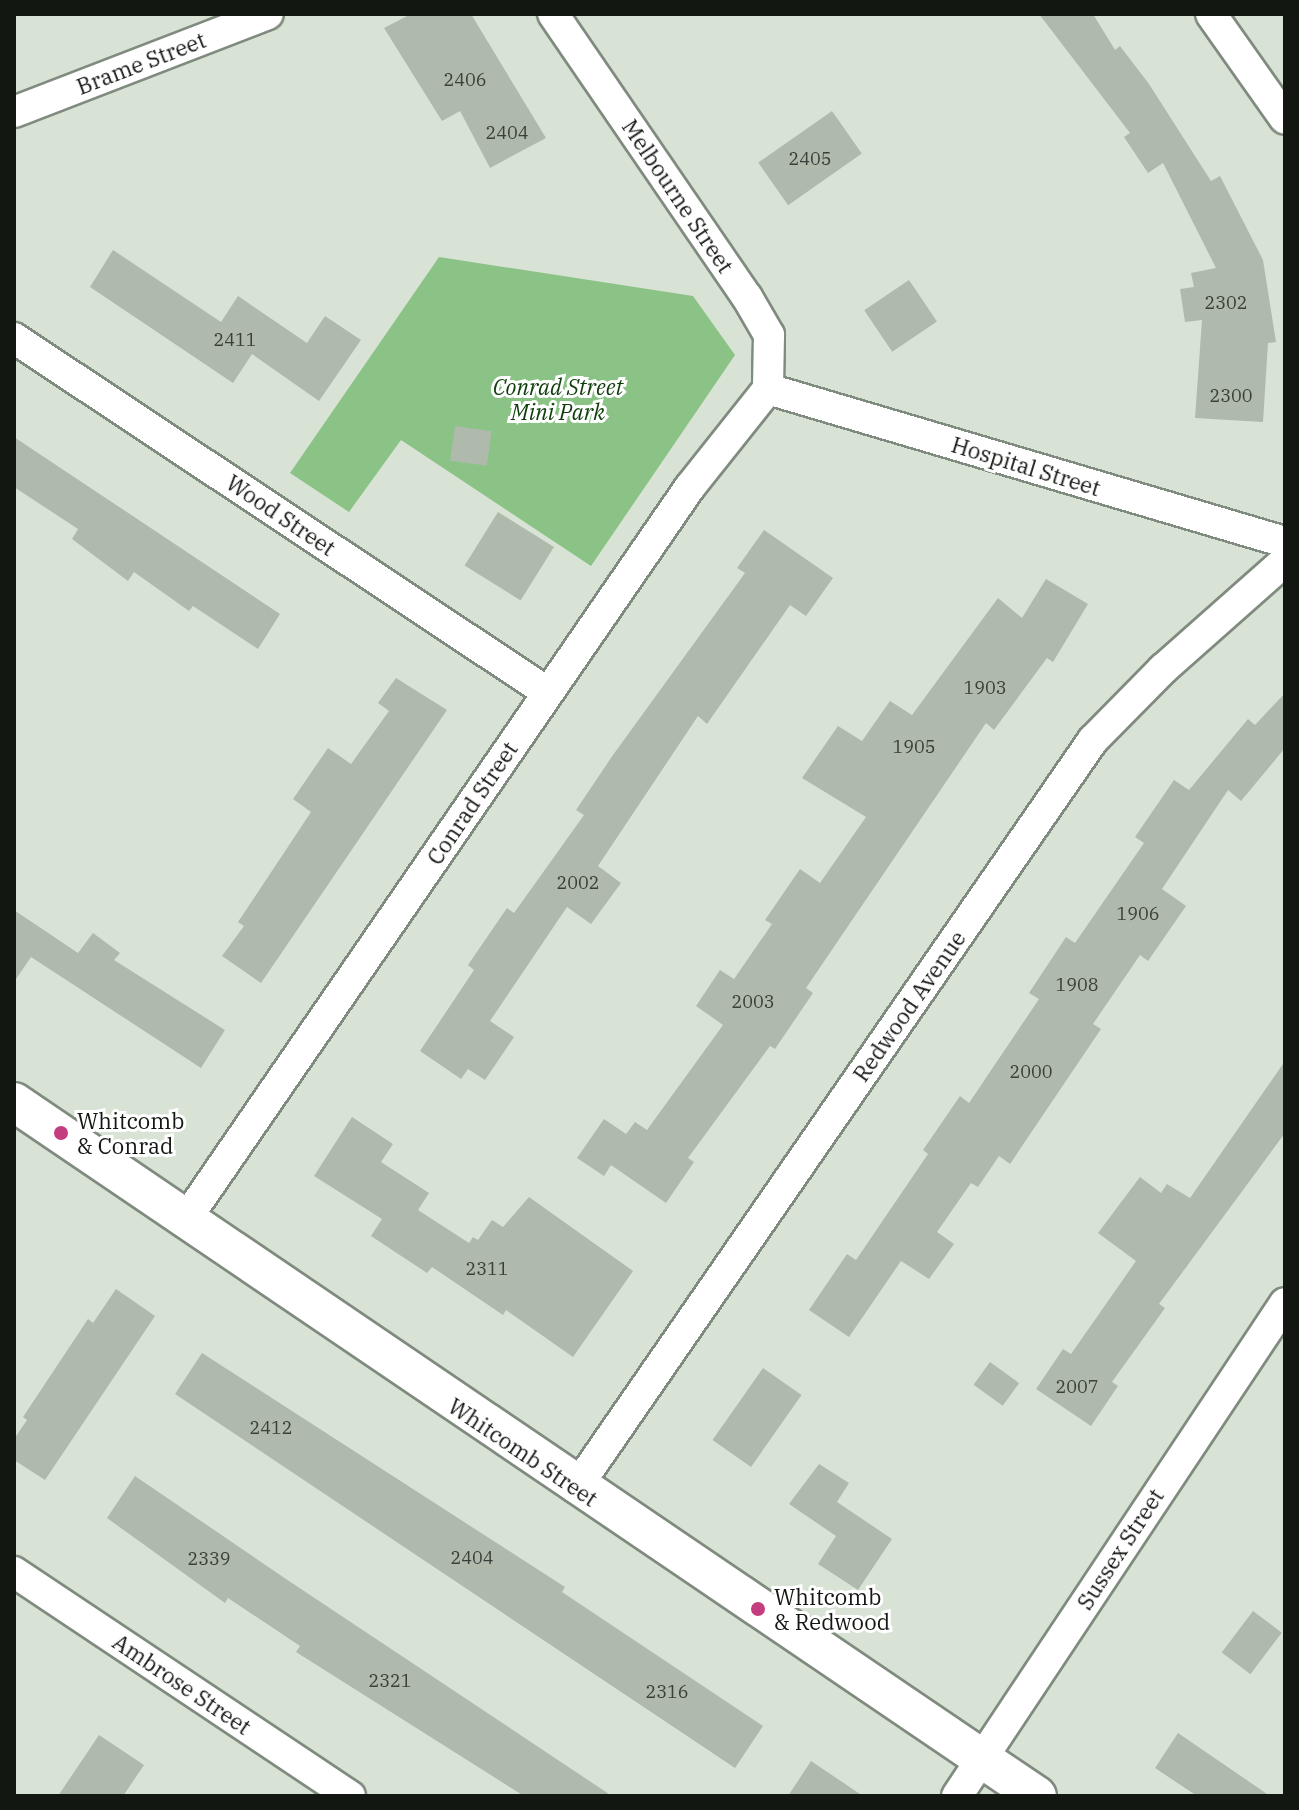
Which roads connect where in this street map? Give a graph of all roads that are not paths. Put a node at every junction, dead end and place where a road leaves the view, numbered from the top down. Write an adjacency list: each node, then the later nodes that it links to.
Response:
1 (268, 14): 4 (street, Brame Street)
2 (553, 14): 7 (street, Melbourne Street)
3 (1211, 14): 5 (street)
4 (14, 112)
5 (1285, 119)
6 (14, 338): 10 (street, Wood Street)
7 (768, 389): 8 (street, Hospital Street); 10 (street, Conrad Street)
8 (1285, 542)
9 (1285, 561): 14 (street, Redwood Avenue)
10 (547, 692): 12 (street, Conrad Street)
11 (14, 1102): 12 (street, Whitcomb Street)
12 (184, 1222): 14 (street, Whitcomb Street)
13 (1285, 1303): 16 (street, Sussex Street)
14 (576, 1488): 16 (street, Whitcomb Street)
15 (14, 1572): 17 (street, Ambrose Street)
16 (982, 1759): 18 (street, Sussex Street); 19 (street, Whitcomb Street)
17 (350, 1796)
18 (957, 1796)
19 (1037, 1796)

